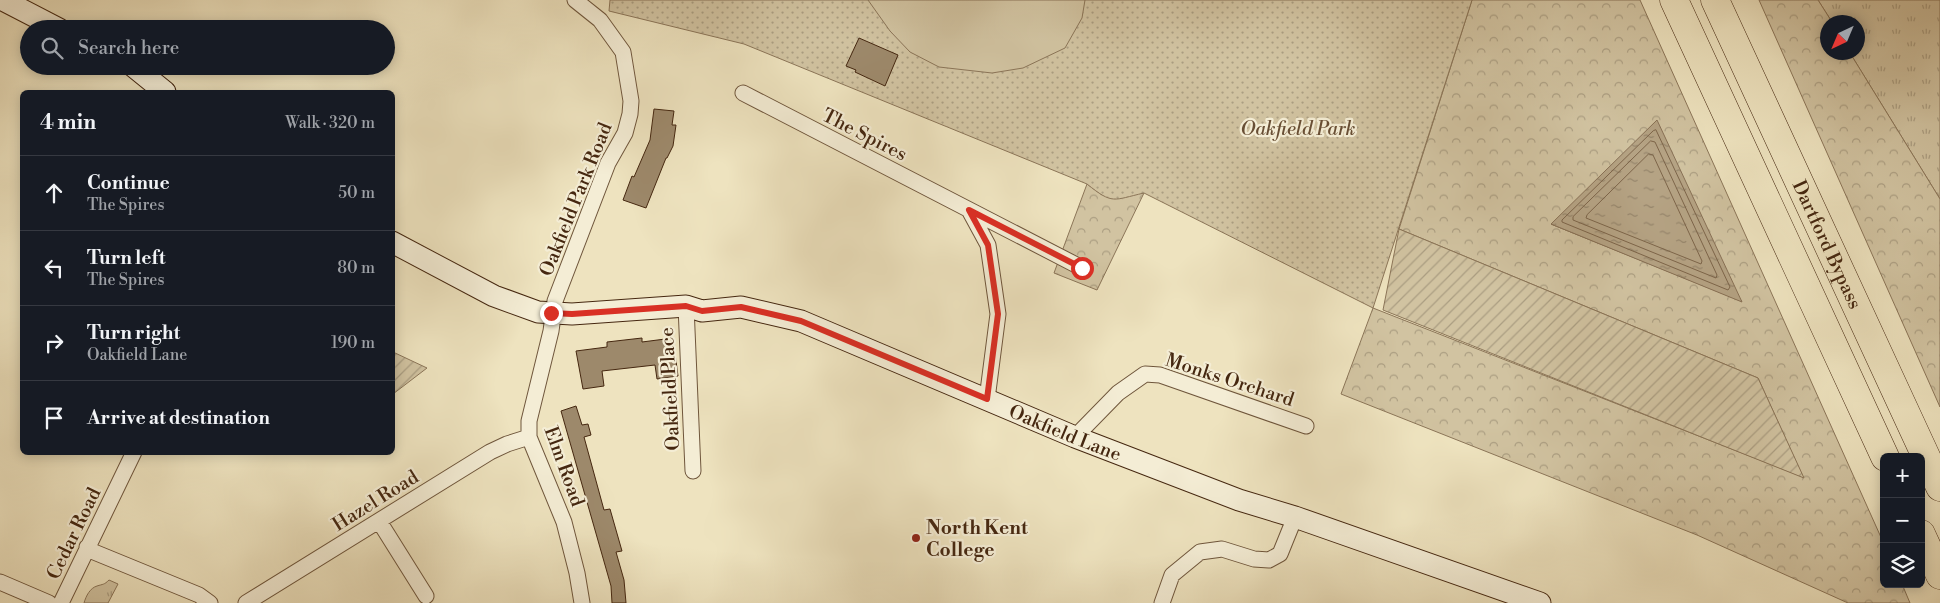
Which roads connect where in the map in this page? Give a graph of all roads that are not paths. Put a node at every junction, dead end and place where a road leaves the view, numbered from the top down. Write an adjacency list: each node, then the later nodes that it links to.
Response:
1 (3, 0): 5 (street)
2 (575, 0): 13 (street, Oakfield Park Road)
3 (1674, 0): 18 (highway, Dartford Bypass)
4 (1715, 0): 21 (highway, Dartford Bypass)
5 (42, 20)
6 (144, 75): 7 (street)
7 (163, 90)
8 (743, 93): 9 (street, The Spires)
9 (969, 210): 11 (street, The Spires); 14 (street)
10 (395, 244): 13 (street, Oakfield Lane)
11 (1082, 268)
12 (686, 306): 13 (street, Oakfield Lane); 14 (street, Oakfield Lane); 20 (street, Oakfield Place)
13 (554, 314): 16 (street, Elm Road)
14 (987, 399): 17 (street, Oakfield Lane)
15 (1306, 426): 17 (street, Monks Orchard)
16 (529, 437): 23 (street, Hazel Road); 33 (street, Elm Road)
17 (1075, 437): 22 (street, Oakfield Lane)
18 (1883, 453)
19 (133, 455): 25 (street, Cedar Road)
20 (693, 470)
21 (1940, 487)
22 (1295, 517): 34 (street); 35 (street, Oakfield Lane)
23 (379, 521): 28 (street); 32 (street, Hazel Road)
24 (1925, 543): 26 (highway)
25 (87, 547): 30 (street, Cedar Road); 31 (street)
26 (1940, 575)
27 (0, 582): 29 (street)
28 (426, 596)
29 (49, 603)
30 (61, 603)
31 (210, 603)
32 (246, 603)
33 (582, 603)
34 (1162, 603)
35 (1540, 603)

